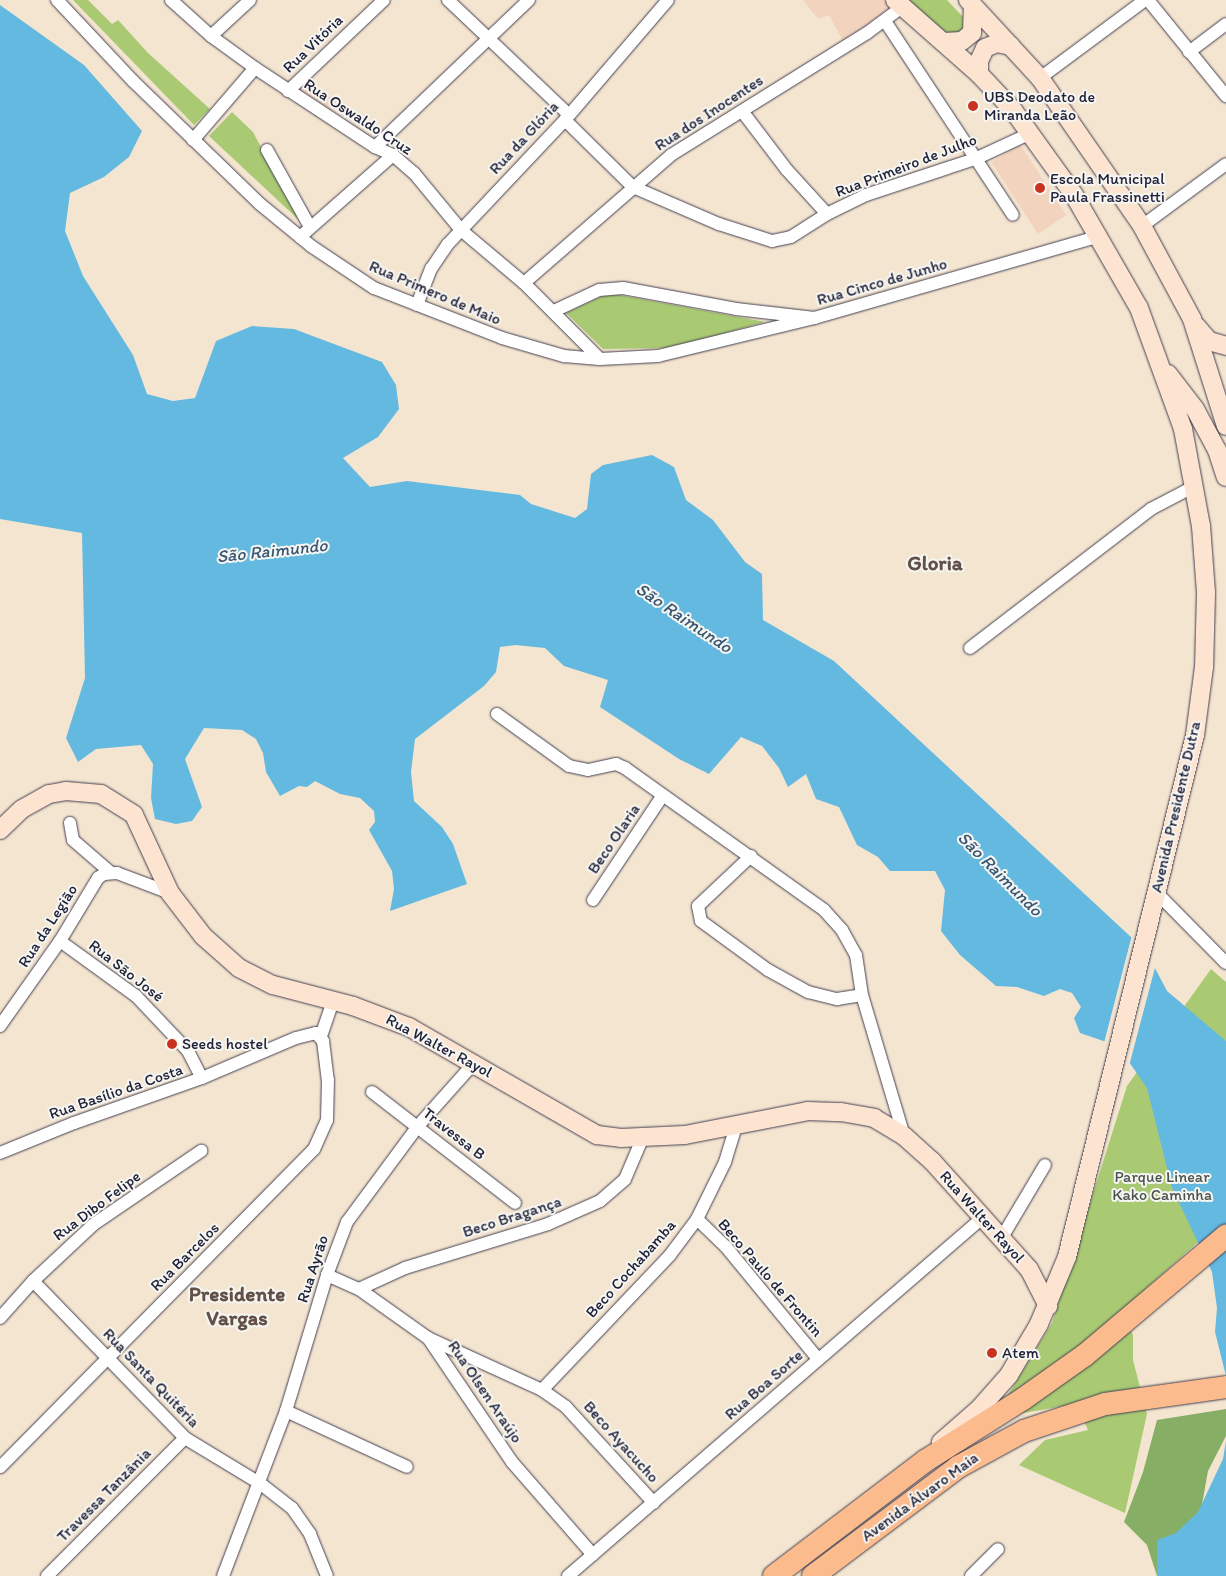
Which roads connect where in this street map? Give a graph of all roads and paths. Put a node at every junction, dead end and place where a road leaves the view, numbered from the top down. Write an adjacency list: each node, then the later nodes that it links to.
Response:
1 (57, 0): 26 (street, Rua Primero de Maio)
2 (171, 0): 13 (street, Rua Oswaldo Cruz)
3 (250, 0): 13 (street)
4 (384, 0): 21 (street, Rua Vitória)
5 (448, 0): 14 (street, Rua Primeiro de Julho)
6 (529, 0): 14 (street)
7 (668, 0): 24 (street, Rua da Glória)
8 (1147, 0): 17 (street); 20 (street)
9 (970, 3): 15 (street); 16 (street)
10 (898, 4): 11 (street, Rua dos Inocentes); 15 (street, Avenida Presidente Dutra)
11 (886, 21): 23 (street, Rua dos Inocentes); 30 (street)
12 (1226, 24): 17 (street)
13 (211, 36): 18 (street, Rua Oswaldo Cruz)
14 (488, 40): 24 (street, Rua Primeiro de Julho); 27 (street)
15 (943, 42): 19 (street, Avenida Presidente Dutra)
16 (1012, 46): 19 (street); 20 (street)
17 (1189, 52): 22 (street)
18 (254, 68): 21 (street, Rua Oswaldo Cruz); 26 (street)
19 (979, 74): 25 (street, Avenida Presidente Dutra)
20 (1040, 78): 36 (street)
21 (288, 90): 27 (street, Rua Oswaldo Cruz)
22 (1226, 96)
23 (742, 111): 32 (street, Rua dos Inocentes); 33 (street)
24 (567, 117): 32 (street, Rua Primeiro de Julho); 37 (street, Rua da Glória)
25 (1031, 133): 30 (street, Rua Primeiro de Julho); 38 (street, Avenida Presidente Dutra)
26 (193, 140): 39 (street, Rua Primero de Maio)
27 (375, 147): 29 (street, Rua Oswaldo Cruz)
28 (267, 150): 35 (street)
29 (393, 155): 35 (street); 37 (street, Rua Oswaldo Cruz)
30 (975, 159): 33 (street, Rua Primeiro de Julho); 34 (street)
31 (1226, 164): 36 (street)
32 (633, 186): 33 (street, Rua Primeiro de Julho); 40 (street, Rua dos Inocentes)
33 (827, 214)
34 (1013, 215)
35 (310, 226): 39 (street)
36 (1142, 226): 44 (street)
37 (461, 230): 40 (street, Rua Oswaldo Cruz); 41 (street, Rua da Glória)
38 (1100, 236): 43 (street, Rua Cinco de Junho); 47 (street, Avenida Presidente Dutra)
39 (300, 237): 41 (street, Rua Primero de Maio)
40 (524, 283): 42 (street, Rua Oswaldo Cruz)
41 (417, 305): 46 (street, Rua Primero de Maio)
42 (554, 311): 43 (street, Rua Cinco de Junho); 46 (street, Rua Oswaldo Cruz)
43 (814, 318): 46 (street, Rua Primero de Maio)
44 (1192, 319): 45 (street); 48 (street)
45 (1226, 346)
46 (600, 359)
47 (1160, 364): 50 (street); 51 (street, Avenida Presidente Dutra)
48 (1224, 409): 49 (street)
49 (1226, 426)
50 (1226, 477)
51 (1195, 486): 52 (street); 59 (street, Avenida Presidente Dutra)
52 (970, 648)
53 (497, 714): 54 (street)
54 (663, 795): 57 (street); 61 (street, Beco Olaria)
55 (70, 823): 58 (street)
56 (0, 830): 60 (street, Rua Walter Rayol)
57 (751, 856): 64 (street); 64 (street)
58 (110, 872): 60 (street); 62 (street, Rua da Legião)
59 (1155, 891): 63 (street); 85 (street, Avenida Presidente Dutra)
60 (170, 892): 65 (street, Rua Walter Rayol)
61 (593, 900)
62 (60, 941): 66 (street, Rua da Legião); 69 (street, Rua São José)
63 (1226, 963)
64 (862, 995): 73 (street)
65 (333, 1002): 67 (street); 68 (street, Rua Walter Rayol)
66 (0, 1026)
67 (322, 1039): 69 (street, Rua Basílio da Costa); 91 (street, Rua Barcelos)
68 (474, 1062): 72 (street, Rua Ayrão); 74 (street, Rua Walter Rayol)
69 (202, 1078): 76 (street, Rua Basílio da Costa)
70 (372, 1092): 72 (street, Travessa B)
71 (736, 1125): 73 (street, Rua Walter Rayol); 74 (street, Rua Walter Rayol); 79 (street, Beco Cochabamba)
72 (418, 1126): 78 (street, Travessa B); 84 (street, Rua Ayrão)
73 (904, 1136): 80 (street, Rua Walter Rayol)
74 (644, 1137): 87 (street, Beco Bragança)
75 (201, 1151): 86 (street, Rua Dibo Felipe)
76 (0, 1153)
77 (1046, 1165): 82 (street)
78 (515, 1203)
79 (697, 1219): 92 (street, Beco Paulo de Frontin); 95 (street, Beco Cochabamba)
80 (982, 1219): 82 (street, Rua Walter Rayol); 92 (street, Rua Boa Sorte)
81 (1226, 1236): 98 (highway, Avenida Álvaro Maia)
82 (1001, 1239): 83 (street, Rua Walter Rayol)
83 (1029, 1269): 85 (street); 88 (street, Rua Walter Rayol)
84 (328, 1275): 87 (street, Rua Olsen Araújo); 96 (street, Rua Ayrão)
85 (1058, 1280): 88 (street, Avenida Presidente Dutra)
86 (33, 1281): 89 (street, Rua Dibo Felipe); 91 (street, Rua Santa Quitéria)
87 (359, 1289): 90 (street, Rua Olsen Araújo)
88 (1048, 1306): 93 (street, Avenida Presidente Dutra)
89 (0, 1318)
90 (428, 1338): 95 (street, Beco Ayacucho); 104 (street, Rua Olsen Araújo)
91 (108, 1357): 97 (street, Rua Santa Quitéria); 99 (street, Rua Barcelos)
92 (818, 1359): 102 (street, Rua Boa Sorte)
93 (1000, 1386): 98 (street, Avenida Álvaro Maia)
94 (1226, 1387): 110 (highway, Avenida Álvaro Maia)
95 (542, 1390): 102 (street, Beco Ayacucho)
96 (286, 1411): 100 (street); 101 (street, Rua Ayrão)
97 (185, 1438): 101 (street, Rua Santa Quitéria); 105 (street, Travessa Tanzânia)
98 (926, 1461): 109 (highway, Avenida Álvaro Maia)
99 (0, 1467)
100 (407, 1467)
101 (260, 1484): 106 (street, Rua Ayrão); 107 (street, Rua Santa Quitéria)
102 (654, 1503): 104 (street, Rua Boa Sorte)
103 (998, 1549): 111 (street)
104 (593, 1555): 108 (street, Rua Boa Sorte)
105 (47, 1576)
106 (223, 1576)
107 (327, 1576)
108 (568, 1576)
109 (774, 1576)
110 (813, 1576)
111 (971, 1576)

